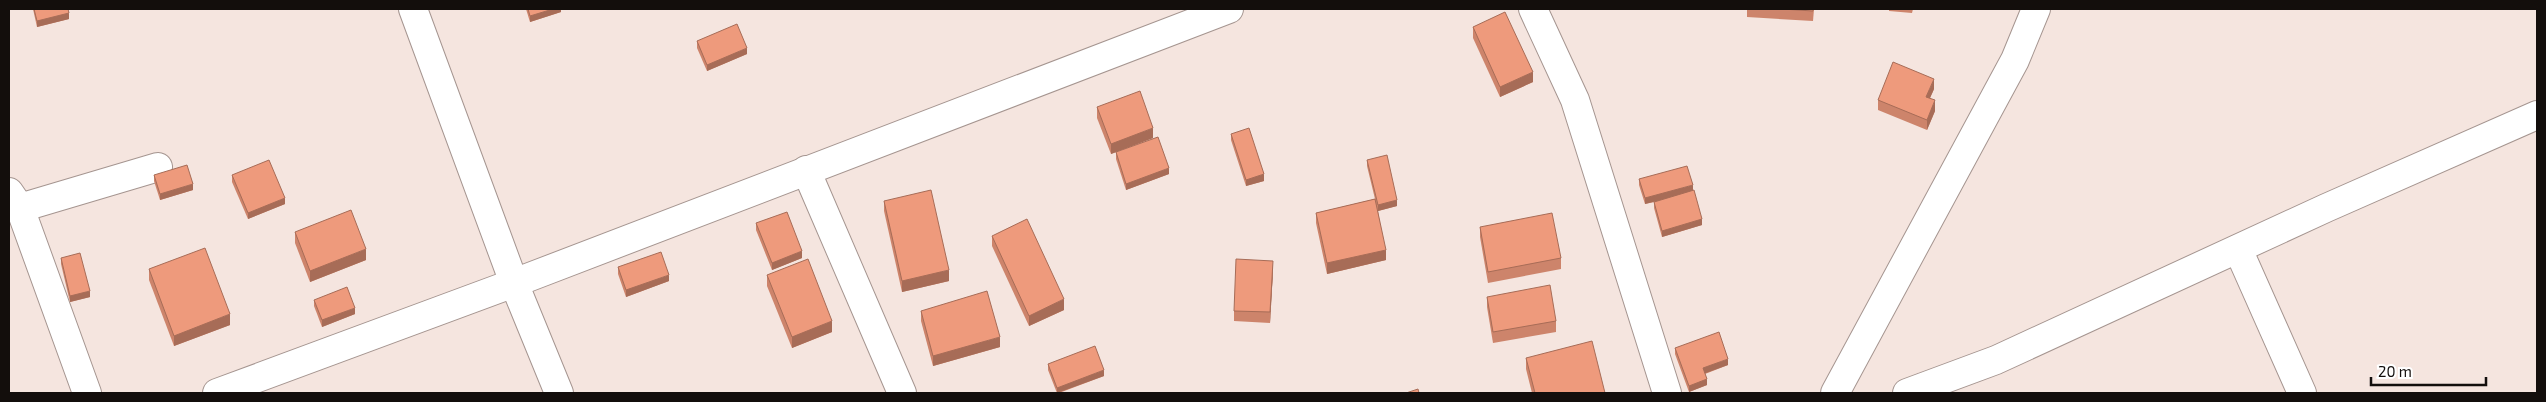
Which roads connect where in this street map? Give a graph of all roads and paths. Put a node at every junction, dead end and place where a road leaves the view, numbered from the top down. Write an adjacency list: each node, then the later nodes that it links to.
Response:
1 (413, 9): 10 (street)
2 (1228, 9): 7 (street)
3 (1533, 9): 15 (street)
4 (2036, 9): 16 (street)
5 (2537, 115): 9 (street)
6 (158, 167): 8 (street)
7 (806, 170): 10 (street); 14 (street)
8 (14, 200): 11 (street)
9 (2238, 249): 17 (street); 18 (street)
10 (514, 283): 12 (street); 13 (street)
11 (87, 393)
12 (217, 393)
13 (559, 393)
14 (902, 393)
15 (1667, 393)
16 (1835, 393)
17 (1907, 393)
18 (2302, 393)

